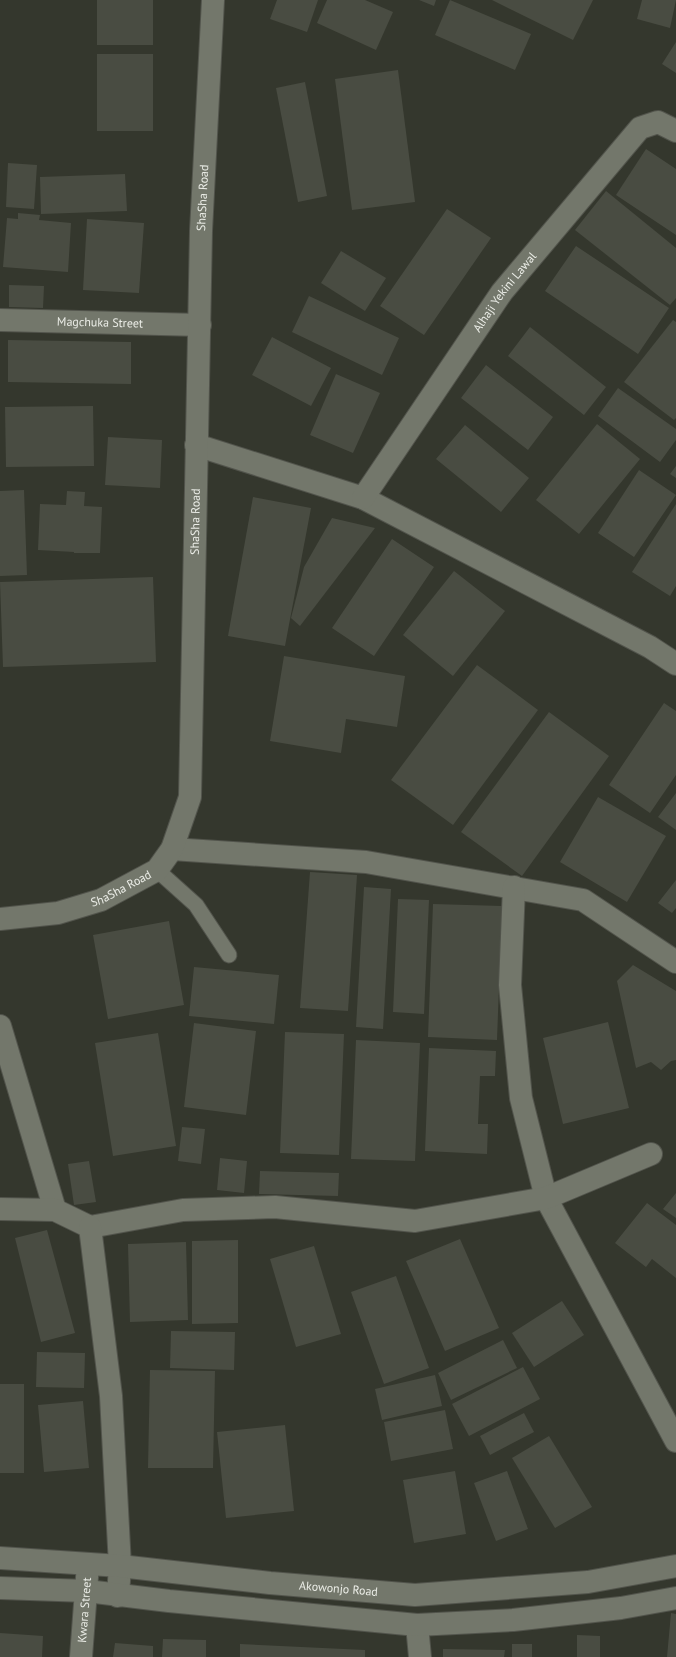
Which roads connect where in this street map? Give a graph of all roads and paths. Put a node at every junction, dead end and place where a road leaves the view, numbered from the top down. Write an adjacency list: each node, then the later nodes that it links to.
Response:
1 (213, 0): 4 (street, ShaSha Road)
2 (676, 131): 6 (street, Alhaji Yekini Lawal)
3 (0, 320): 4 (street, Magchuka Street)
4 (200, 325): 5 (street, ShaSha Road)
5 (196, 445): 6 (street); 8 (street, ShaSha Road)
6 (363, 498): 7 (street)
7 (676, 664)
8 (172, 849): 9 (street, ShaSha Road); 10 (street)
9 (157, 870): 11 (street, ShaSha Road); 12 (lane)
10 (514, 887): 13 (street); 16 (street)
11 (0, 919)
12 (229, 955)
13 (676, 962)
14 (0, 1026): 18 (street)
15 (651, 1154): 16 (street)
16 (546, 1198): 19 (street); 20 (street)
17 (0, 1209): 18 (street)
18 (55, 1210): 19 (street)
19 (90, 1228): 23 (street)
20 (676, 1441)
21 (0, 1558): 22 (street, Akowonjo Road)
22 (88, 1564): 23 (street, Akowonjo Road); 26 (street, Kwara Street)
23 (120, 1566): 24 (street, Akowonjo Road); 27 (street)
24 (676, 1566)
25 (0, 1588): 26 (street)
26 (87, 1591): 27 (street); 30 (street, Kwara Street)
27 (118, 1596): 29 (street)
28 (676, 1598): 29 (street)
29 (418, 1625): 31 (street)
30 (81, 1657)
31 (420, 1657)

